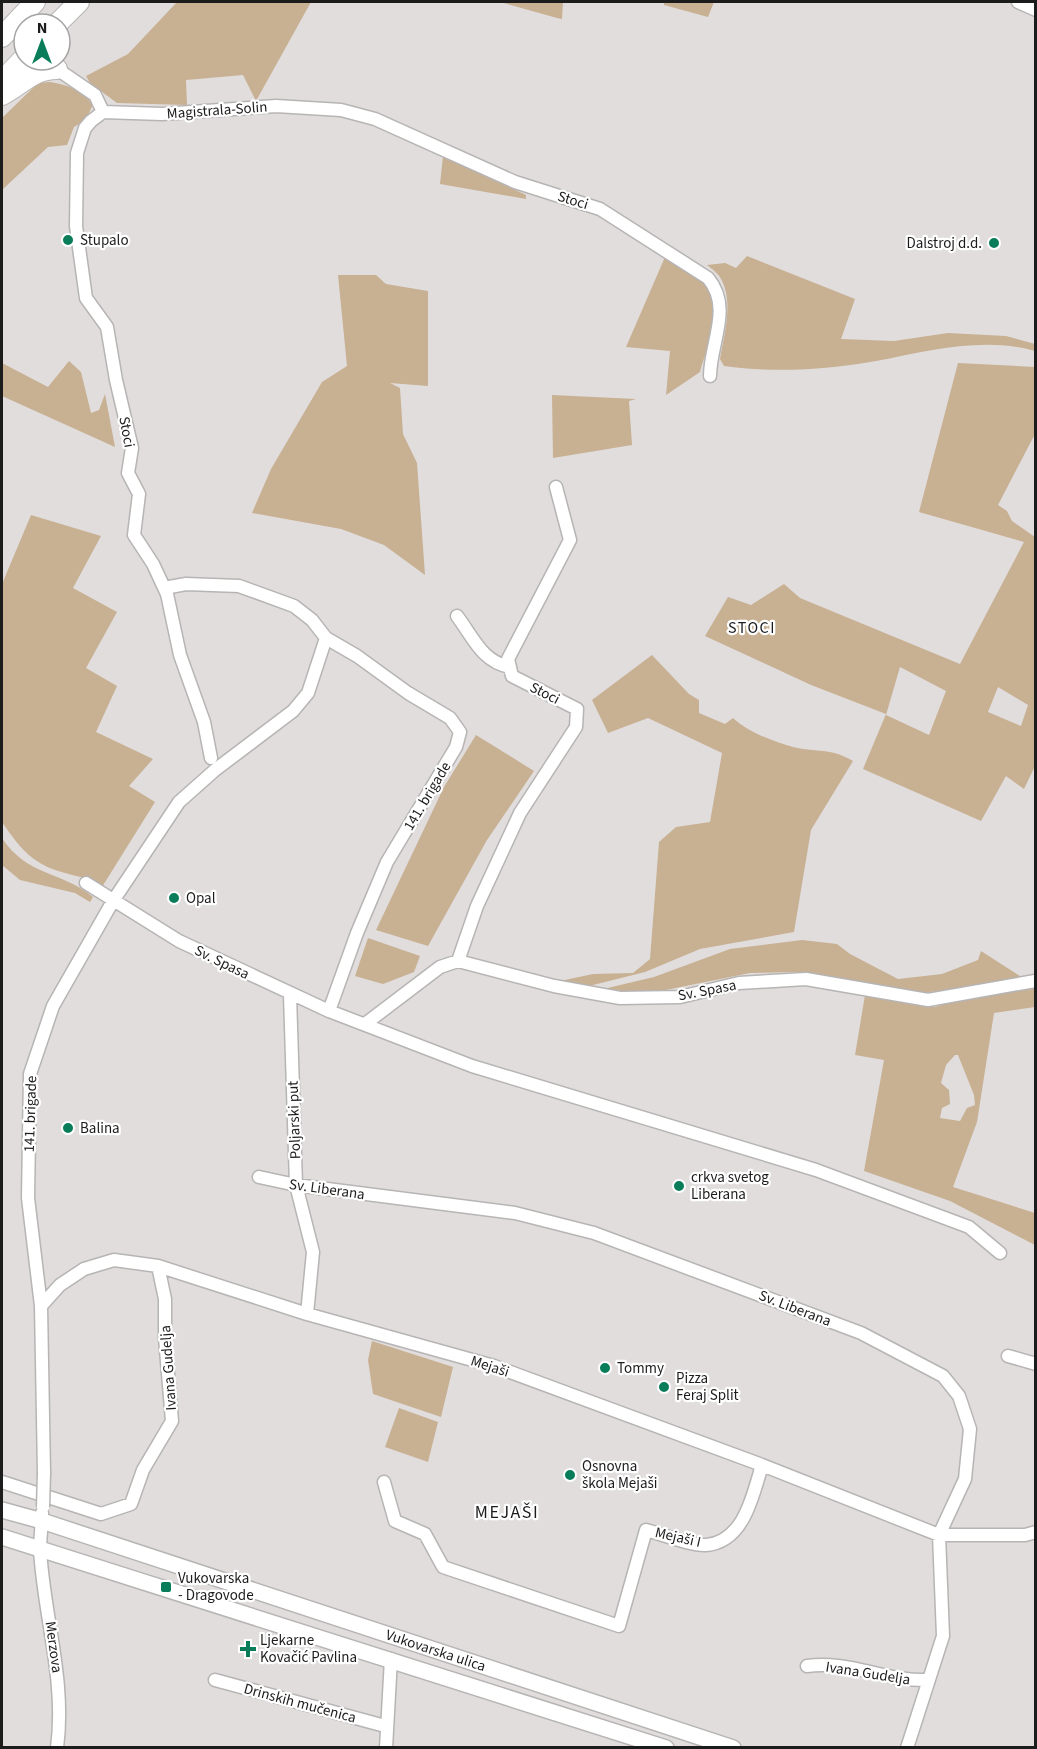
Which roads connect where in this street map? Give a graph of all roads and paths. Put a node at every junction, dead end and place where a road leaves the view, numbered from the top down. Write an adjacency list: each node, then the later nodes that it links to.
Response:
1 (35, 2): 4 (highway)
2 (1018, 2): 3 (street)
3 (1035, 10)
4 (2, 37)
5 (35, 72): 7 (highway)
6 (61, 72): 9 (street)
7 (2, 95)
8 (331, 109): 9 (street, Magistrala-Solin); 10 (street, Stoci)
9 (103, 112): 12 (street, Stoci)
10 (710, 376)
11 (556, 487): 15 (street)
12 (164, 588): 14 (street, 141. brigade); 16 (street)
13 (457, 616): 15 (street)
14 (326, 638): 18 (street, 141. brigade); 22 (street, 141. brigade)
15 (510, 667): 19 (street, Stoci)
16 (211, 758)
17 (86, 883): 18 (street, Sv. Spasa)
18 (113, 901): 21 (street, Sv. Spasa); 28 (street, 141. brigade)
19 (458, 961): 20 (street, Sv. Spasa); 23 (street)
20 (1035, 981)
21 (290, 995): 22 (street, Sv. Spasa); 25 (street, Poljarski put)
22 (328, 1011): 23 (street, Sv. Spasa)
23 (365, 1024): 26 (street, Sv. Spasa)
24 (259, 1178): 25 (street, Sv. Liberana)
25 (296, 1185): 29 (street, Poljarski put); 38 (street, Sv. Liberana)
26 (1000, 1253)
27 (158, 1266): 28 (street, Mejaši); 29 (street, Mejaši); 33 (street, Ivana Gudelja)
28 (41, 1305): 36 (street, 141. brigade, bridge)
29 (306, 1314): 32 (street, Mejaši)
30 (1008, 1356): 31 (street)
31 (1035, 1364)
32 (762, 1465): 34 (street, Mejaši I); 38 (street, Mejaši)
33 (2, 1482)
34 (384, 1482)
35 (2, 1510): 36 (street, Vukovarska ulica)
36 (42, 1514): 40 (street, 141. brigade); 49 (street, Vukovarska ulica)
37 (1035, 1532): 38 (street)
38 (939, 1535): 44 (street, Sv. Liberana)
39 (2, 1537): 40 (street, Vukovarska ulica)
40 (40, 1547): 41 (street, Vukovarska ulica); 46 (street, Merzova)
41 (391, 1659): 45 (street); 48 (street, Vukovarska ulica)
42 (807, 1666): 44 (street, Ivana Gudelja)
43 (215, 1680): 45 (street, Drinskih mučenica)
44 (929, 1680): 50 (street, Sv. Liberana)
45 (385, 1726): 47 (street)
46 (57, 1748)
47 (386, 1748)
48 (666, 1748)
49 (733, 1748)
50 (907, 1748)

